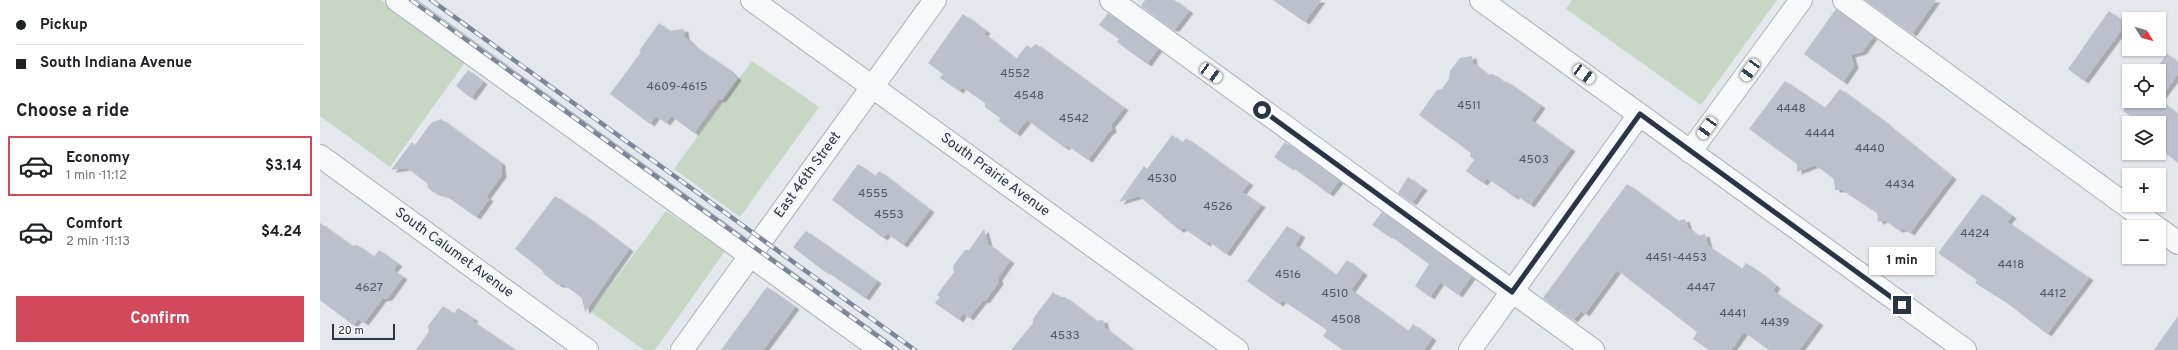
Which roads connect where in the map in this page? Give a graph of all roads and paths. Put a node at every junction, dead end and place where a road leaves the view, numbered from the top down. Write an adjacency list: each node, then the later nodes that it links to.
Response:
1 (397, 0): 15 (street)
2 (752, 0): 8 (street, South Prairie Avenue)
3 (935, 0): 8 (street, East 46th Street)
4 (1111, 0): 16 (street)
5 (1481, 0): 9 (street)
6 (1801, 0): 10 (street)
7 (1844, 0): 12 (street)
8 (872, 86): 15 (street, East 46th Street); 20 (street, South Prairie Avenue)
9 (1640, 114): 10 (street); 16 (street)
10 (1690, 152): 23 (street)
11 (320, 156): 17 (street, South Calumet Avenue)
12 (2146, 220)
13 (2166, 234): 14 (street)
14 (2178, 243)
15 (750, 256): 18 (street, East 46th Street); 19 (street)
16 (1512, 292): 21 (street); 22 (street)
17 (587, 350)
18 (682, 350)
19 (881, 350)
20 (1237, 350)
21 (1470, 350)
22 (1593, 350)
23 (1965, 350)

